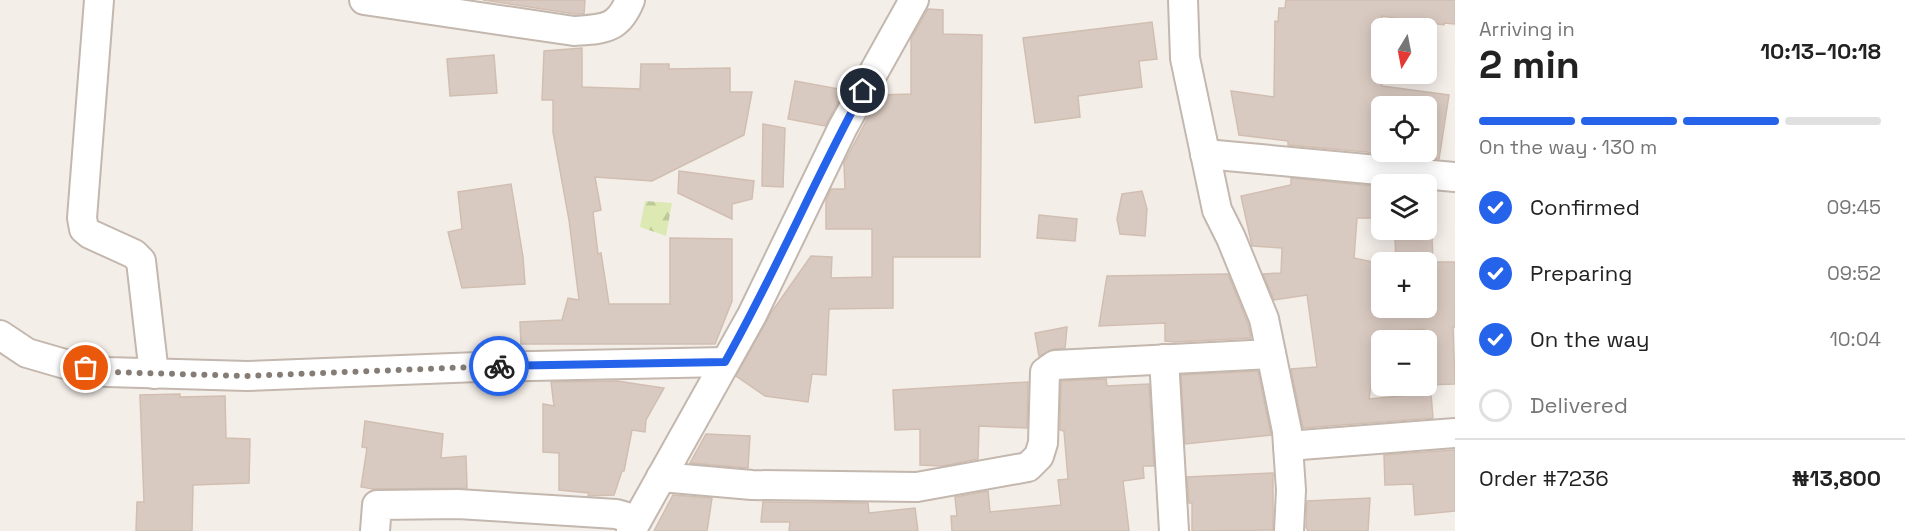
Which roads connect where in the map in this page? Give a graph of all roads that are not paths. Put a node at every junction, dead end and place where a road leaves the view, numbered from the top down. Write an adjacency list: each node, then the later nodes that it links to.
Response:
1 (99, 0): 12 (street)
2 (364, 0): 3 (street)
3 (630, 0)
4 (914, 0): 11 (street)
5 (1183, 0): 6 (street)
6 (1206, 154): 7 (street); 9 (street)
7 (1455, 177)
8 (0, 335): 12 (street)
9 (1271, 354): 10 (street); 14 (street)
10 (1164, 359): 15 (street); 18 (street)
11 (725, 362): 12 (street); 15 (street)
12 (154, 374)
13 (1455, 434): 14 (street)
14 (1288, 446): 19 (street)
15 (661, 477): 16 (street)
16 (634, 526): 17 (street)
17 (375, 531)
18 (1174, 531)
19 (1289, 531)

